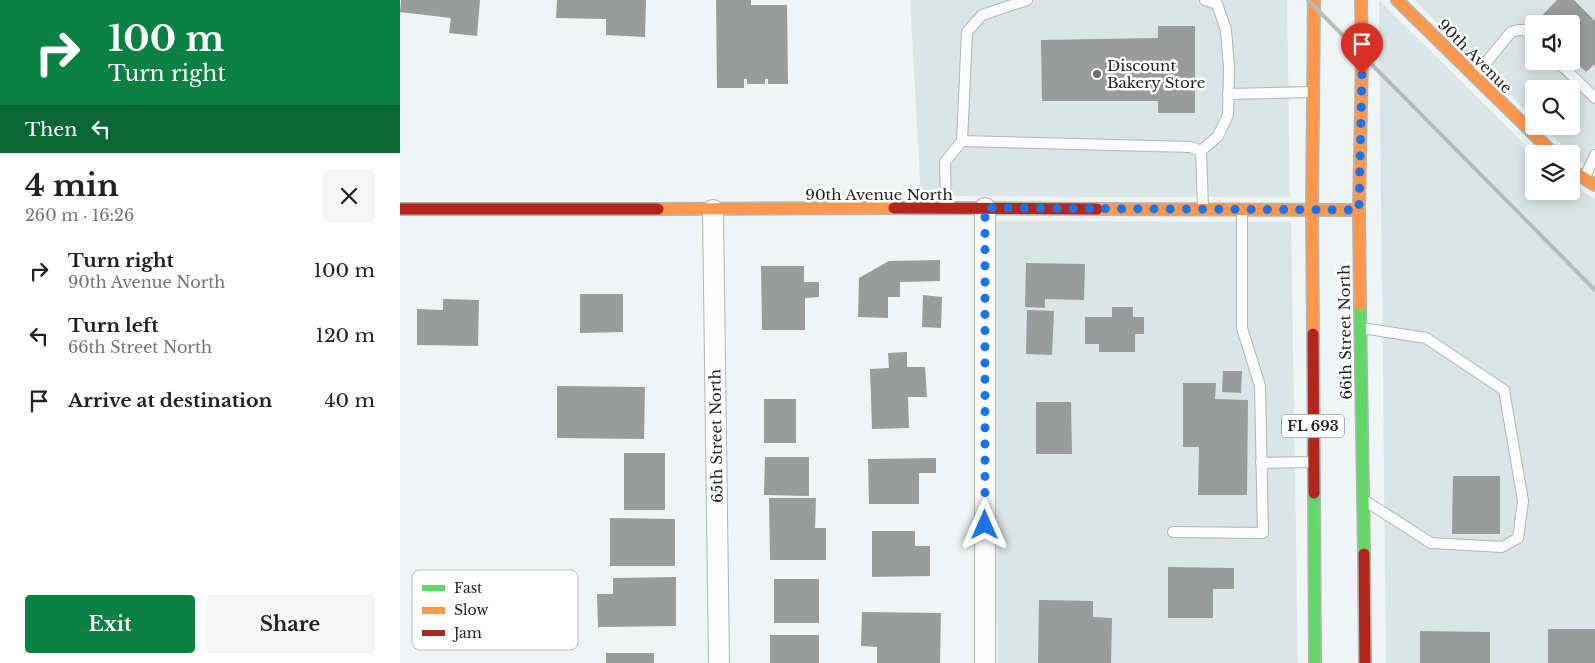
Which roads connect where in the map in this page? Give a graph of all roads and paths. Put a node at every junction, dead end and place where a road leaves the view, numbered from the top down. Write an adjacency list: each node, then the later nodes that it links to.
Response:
1 (1027, 0): 12 (lane)
2 (1205, 0): 10 (lane)
3 (1314, 0): 9 (main road, 66th Street North / FL 693)
4 (1362, 0): 26 (main road, 66th Street North / FL 693)
5 (1397, 0): 8 (main road, 90th Avenue)
6 (1525, 30): 8 (lane)
7 (1566, 70): 11 (lane)
8 (1474, 77): 13 (main road, 90th Avenue)
9 (1313, 92): 10 (lane); 25 (main road, 66th Street North / FL 693)
10 (1228, 94): 14 (lane)
11 (1595, 98)
12 (962, 141): 14 (lane); 19 (lane)
13 (1545, 145)
14 (1201, 151): 22 (lane)
15 (1595, 155): 17 (lane)
16 (1580, 176): 17 (main road)
17 (1584, 178): 18 (main road)
18 (1595, 185)
19 (946, 208): 20 (main road, 90th Avenue North); 24 (main road, 90th Avenue North)
20 (985, 208): 22 (main road, 90th Avenue North); 33 (street)
21 (400, 209): 24 (main road, 90th Avenue North)
22 (1203, 209): 23 (main road, 90th Avenue North)
23 (1242, 209): 25 (main road, 90th Avenue North); 29 (lane)
24 (713, 210): 32 (street, 65th Street North)
25 (1312, 210): 26 (main road, 90th Avenue North); 28 (main road, 66th Street North / FL 693)
26 (1359, 210): 27 (main road, 66th Street North / FL 693)
27 (1360, 328): 30 (main road, 66th Street North / FL 693); 30 (lane)
28 (1314, 462): 29 (lane); 34 (main road, 66th Street North / FL 693)
29 (1261, 463): 31 (lane)
30 (1363, 499): 35 (main road, 66th Street North / FL 693)
31 (1173, 532)
32 (719, 663)
33 (985, 663)
34 (1315, 663)
35 (1365, 663)

